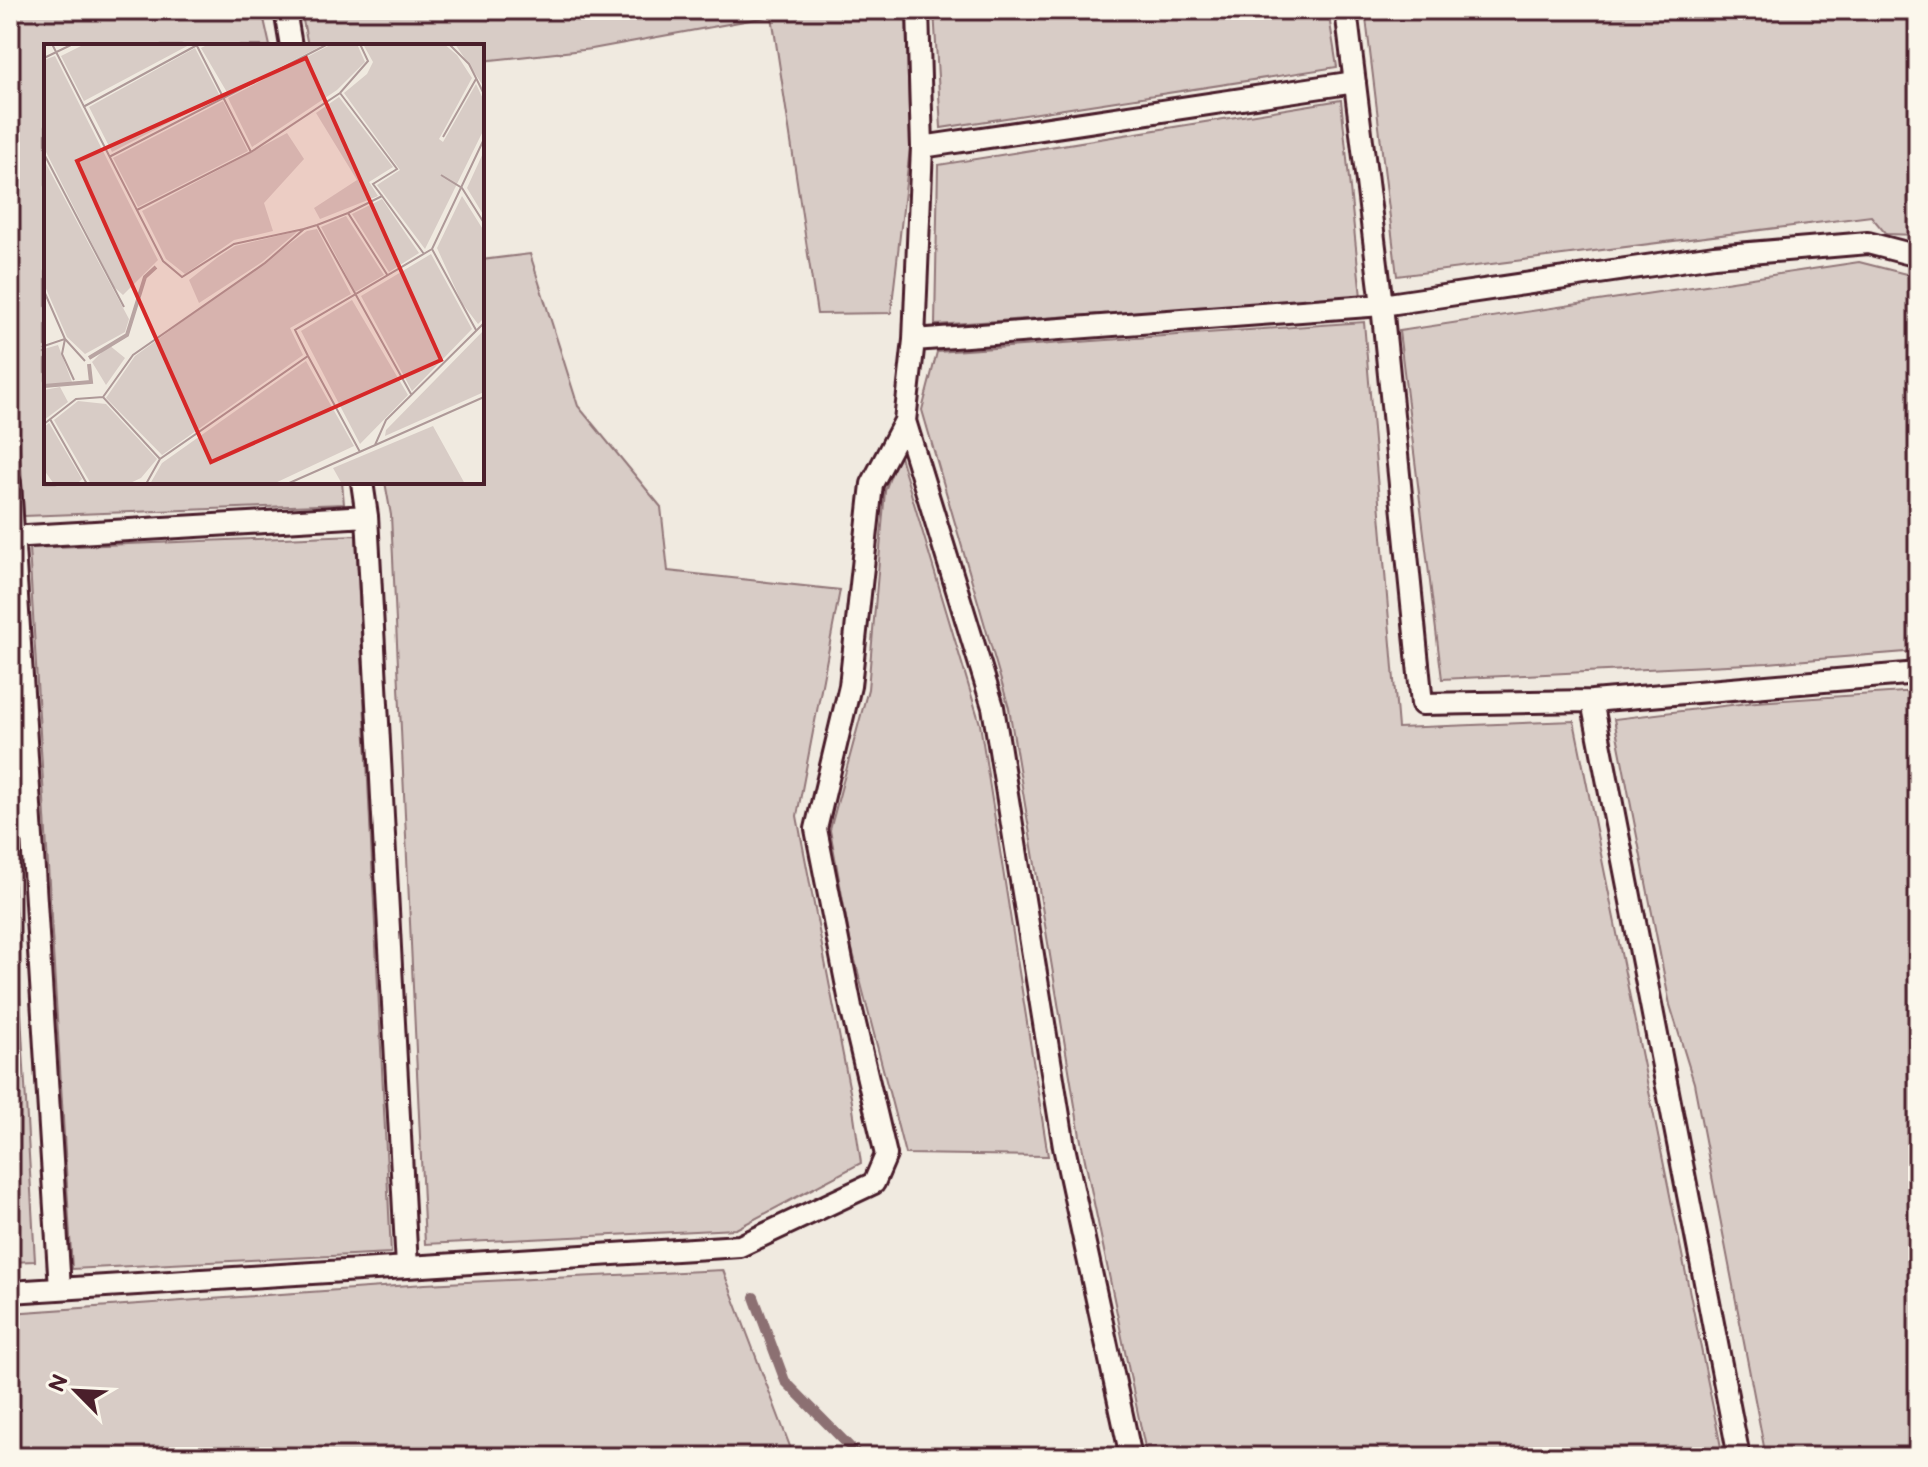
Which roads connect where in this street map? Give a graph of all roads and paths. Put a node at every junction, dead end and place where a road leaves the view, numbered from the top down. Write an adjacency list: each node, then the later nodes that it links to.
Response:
1 (285, 10): 4 (lane)
2 (918, 10): 6 (lane)
3 (1346, 10): 5 (lane)
4 (291, 44)
5 (1355, 82): 6 (lane); 8 (lane)
6 (922, 147): 9 (lane)
7 (1918, 256): 8 (lane)
8 (1382, 305): 9 (lane); 16 (lane)
9 (914, 340): 10 (lane)
10 (905, 421): 17 (lane); 20 (lane)
11 (10, 483): 14 (lane)
12 (362, 484): 13 (lane)
13 (367, 516): 14 (lane); 17 (lane)
14 (12, 537): 18 (lane)
15 (1918, 673): 16 (lane)
16 (1592, 701): 21 (lane)
17 (407, 1267): 18 (lane)
18 (60, 1289): 19 (lane)
19 (10, 1292)
20 (1131, 1457)
21 (1739, 1457)

